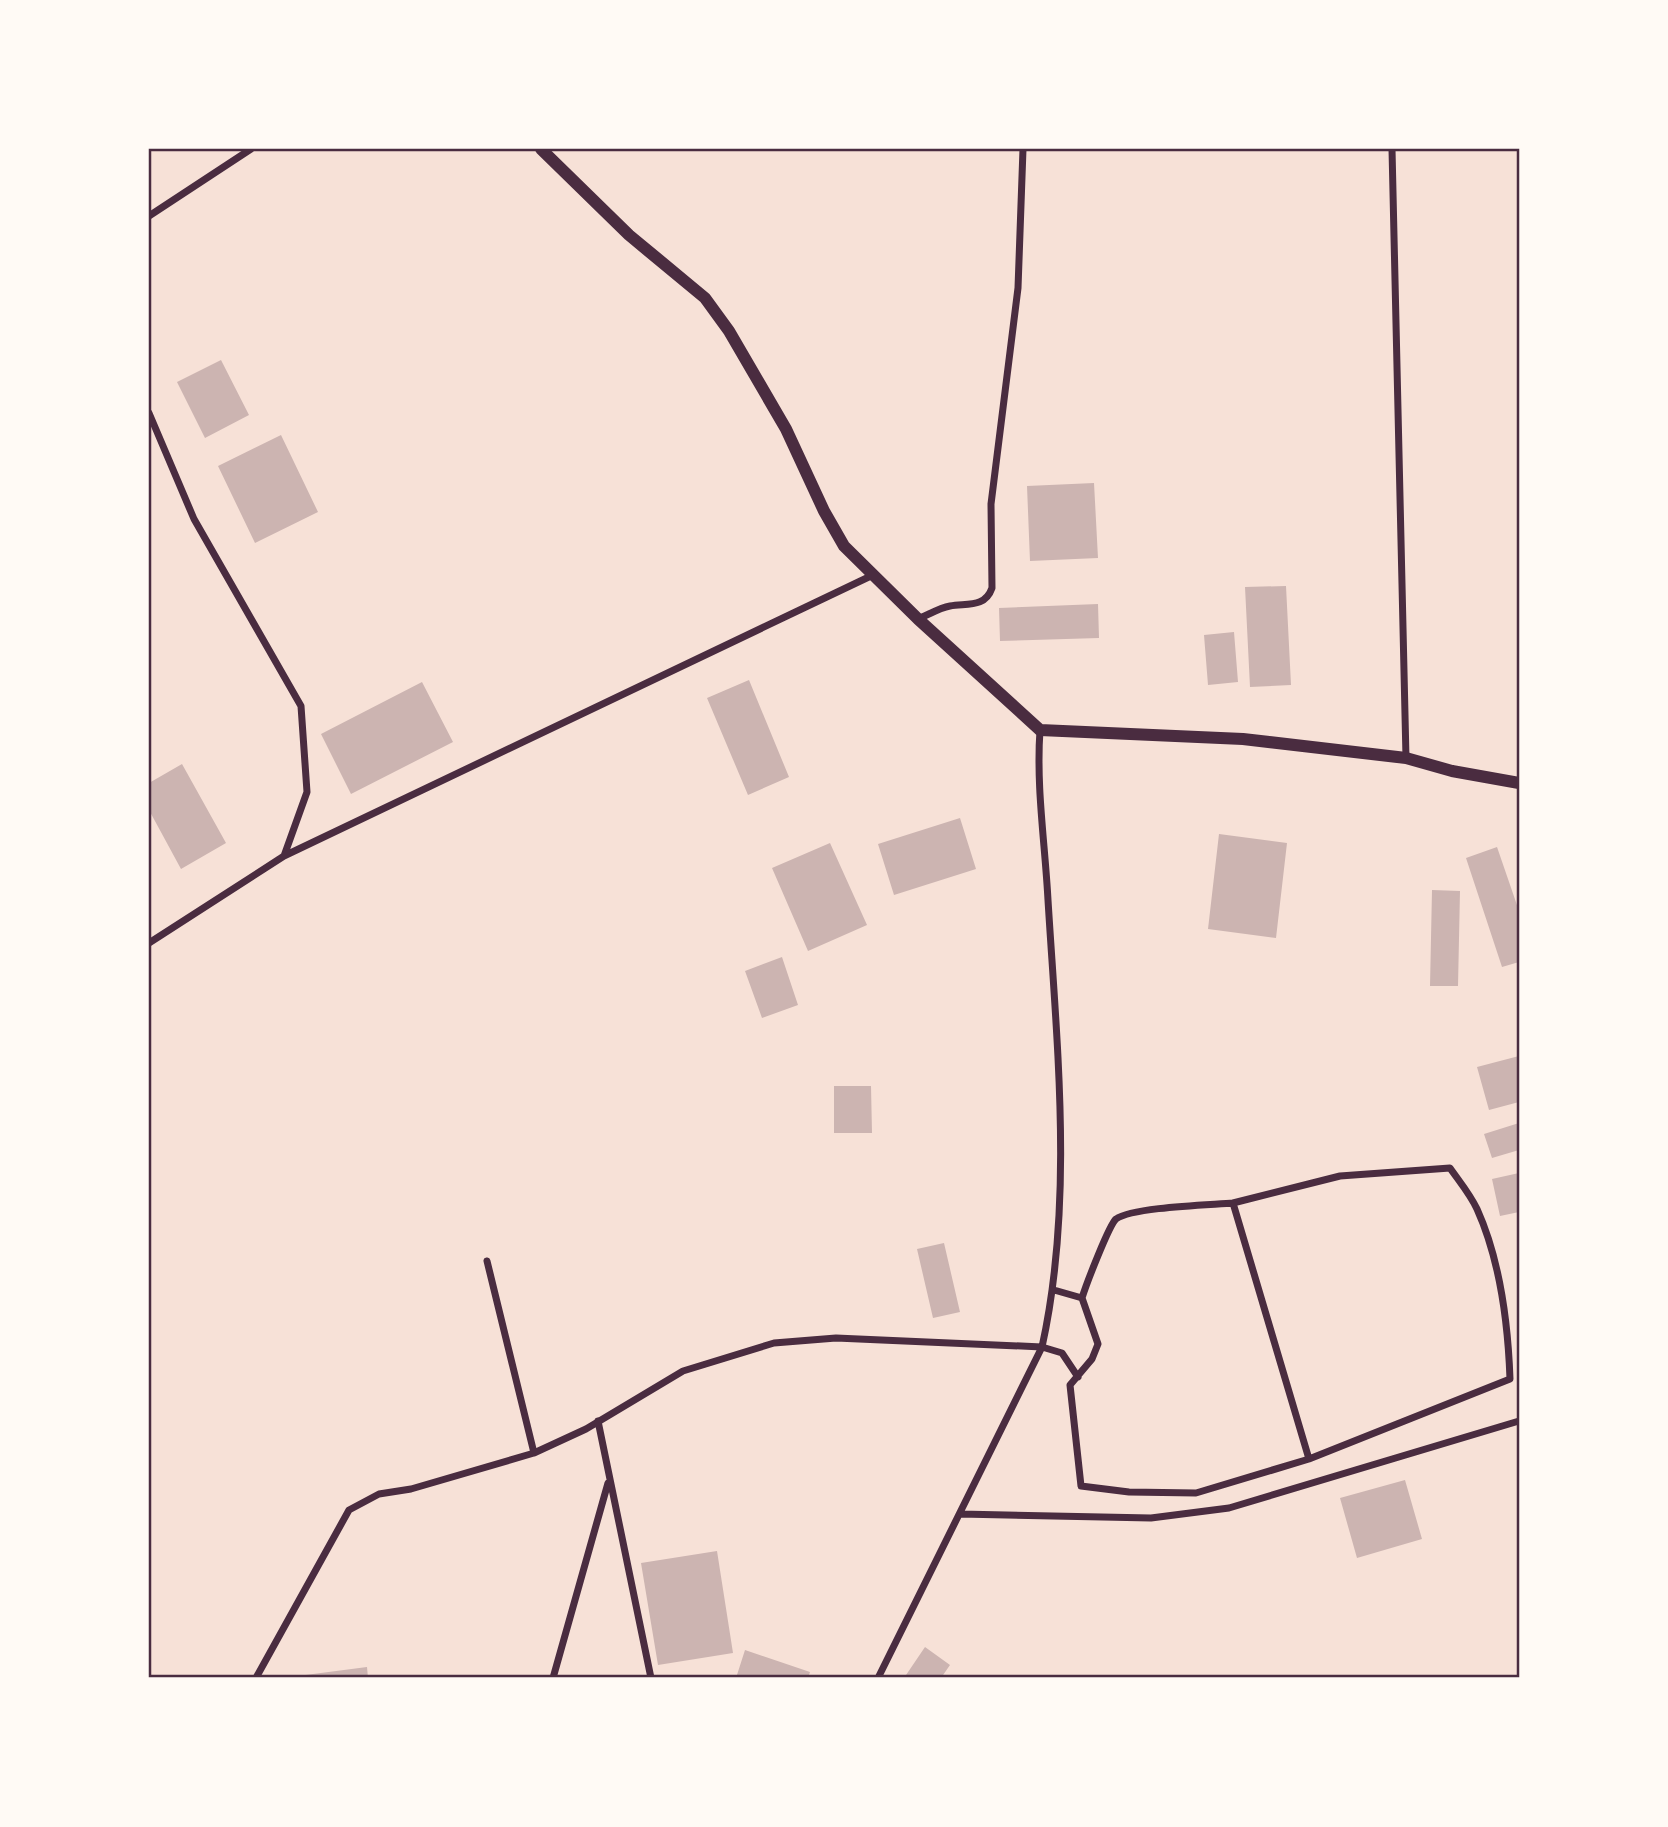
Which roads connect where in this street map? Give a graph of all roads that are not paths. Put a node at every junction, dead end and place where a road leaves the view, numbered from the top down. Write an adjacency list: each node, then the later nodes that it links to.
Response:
1 (251, 149): 5 (street)
2 (541, 149): 7 (street)
3 (1023, 149): 8 (street)
4 (1391, 149): 10 (street)
5 (149, 216)
6 (149, 413): 12 (street)
7 (873, 575): 8 (street); 12 (street)
8 (918, 619): 9 (street)
9 (1040, 730): 10 (street); 16 (street)
10 (1406, 758): 11 (street)
11 (1519, 783)
12 (284, 856): 13 (street)
13 (149, 943)
14 (1233, 1203): 17 (street); 23 (street); 23 (street)
15 (487, 1261): 22 (street)
16 (1054, 1290): 17 (street); 18 (street)
17 (1082, 1297): 19 (street)
18 (1042, 1347): 19 (street); 20 (street); 25 (street)
19 (1078, 1377): 23 (street)
20 (597, 1421): 22 (street); 24 (street)
21 (1519, 1422): 25 (street)
22 (534, 1453): 26 (street)
23 (1309, 1459)
24 (608, 1482): 27 (street); 28 (street)
25 (960, 1514): 29 (street)
26 (257, 1676)
27 (553, 1678)
28 (651, 1678)
29 (878, 1678)

